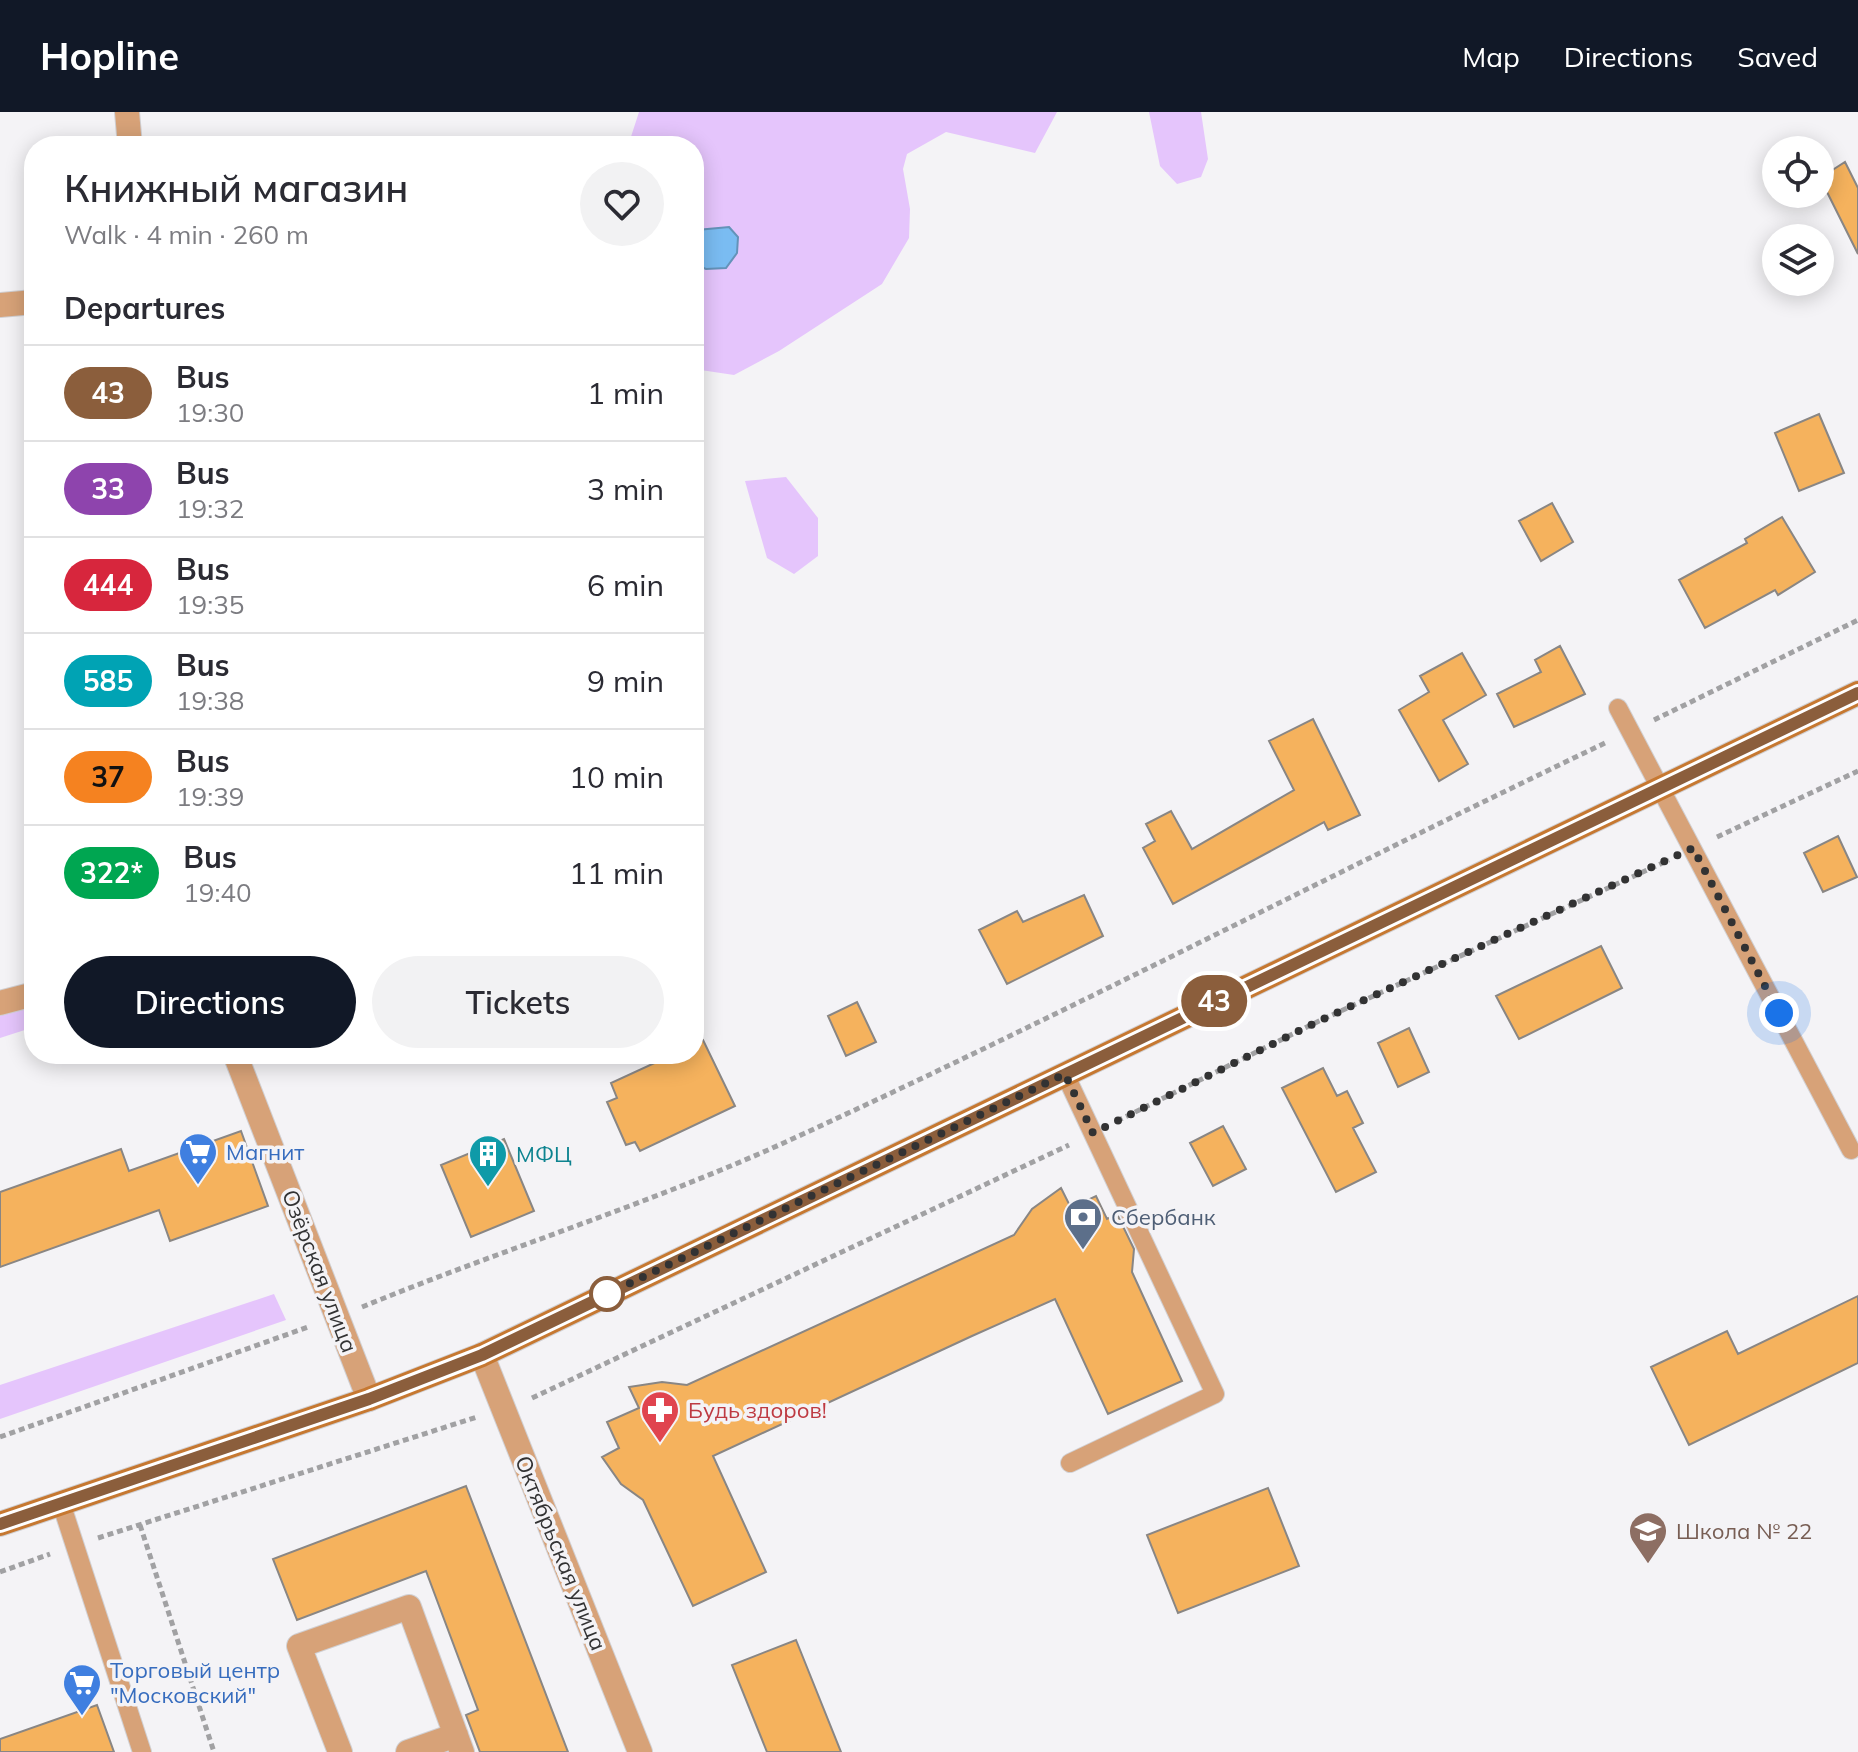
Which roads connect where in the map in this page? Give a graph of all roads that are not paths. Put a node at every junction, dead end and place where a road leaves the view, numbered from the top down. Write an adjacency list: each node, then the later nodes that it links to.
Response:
1 (127, 112): 2 (street)
2 (129, 136)
3 (24, 303): 4 (street)
4 (0, 305)
5 (1858, 693): 7 (main road)
6 (1618, 708): 7 (lane)
7 (1661, 787): 11 (main road); 12 (lane)
8 (24, 997): 9 (street)
9 (0, 1003)
10 (239, 1064): 14 (street, Озёрская улица)
11 (1065, 1074): 13 (main road); 15 (lane)
12 (1851, 1150)
13 (482, 1355): 14 (main road); 22 (street, Октябрьская улица)
14 (369, 1399): 16 (main road)
15 (1070, 1463)
16 (61, 1503): 17 (main road); 19 (lane)
17 (0, 1524)
18 (459, 1744): 20 (street); 21 (street)
19 (142, 1752)
20 (340, 1752)
21 (408, 1752)
22 (640, 1752)

